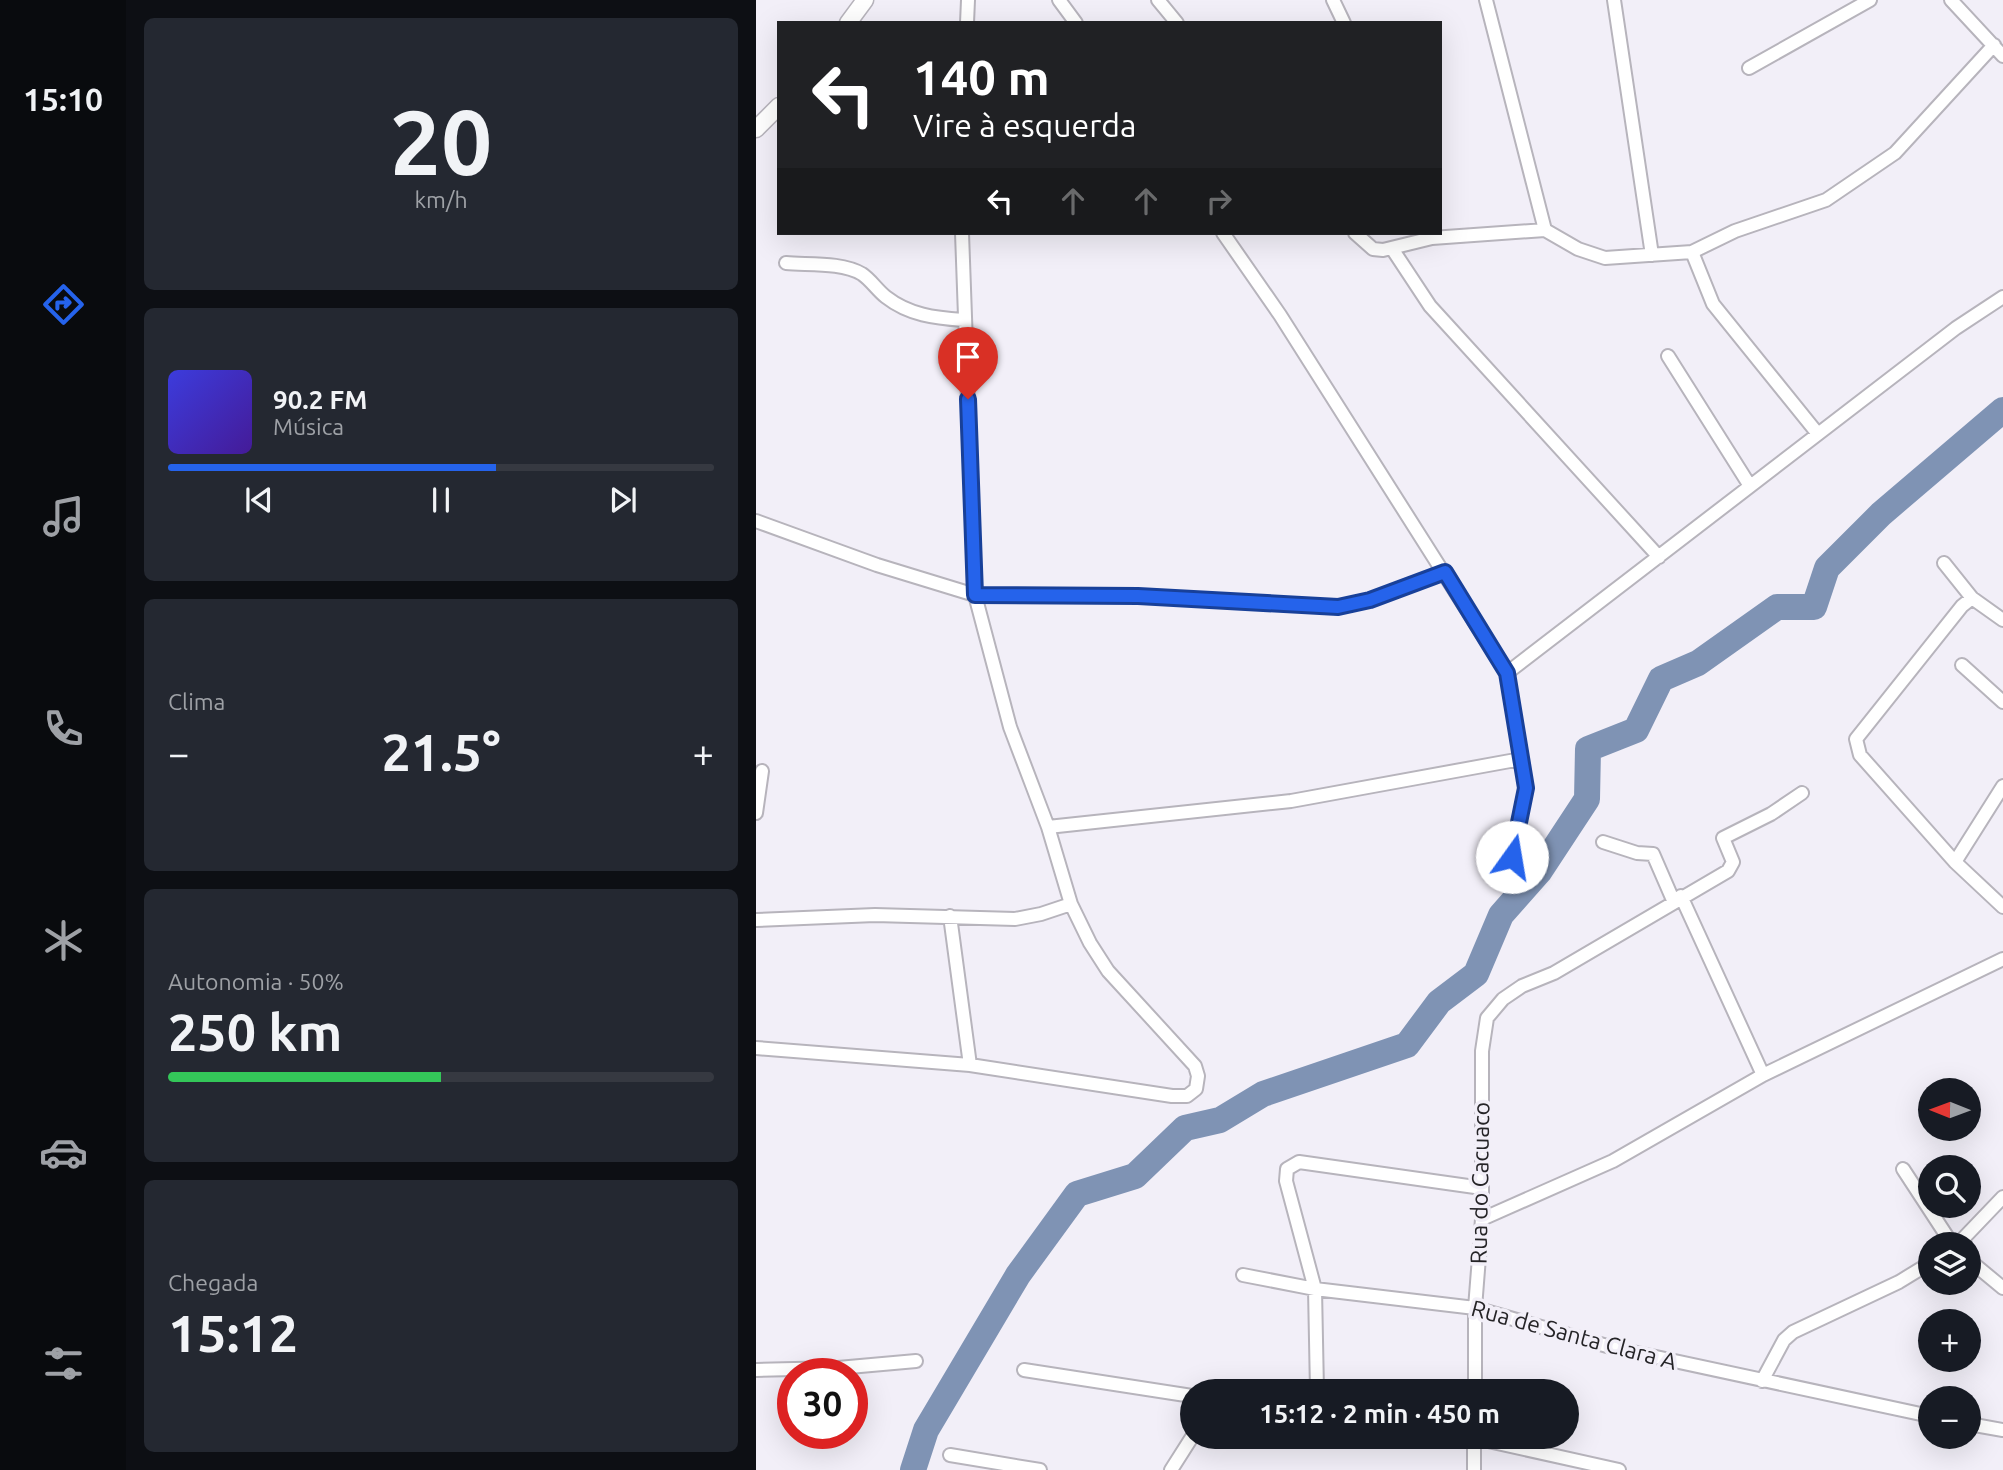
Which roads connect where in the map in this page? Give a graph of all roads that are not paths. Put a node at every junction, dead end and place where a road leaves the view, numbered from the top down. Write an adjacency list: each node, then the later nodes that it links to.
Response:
1 (865, 0): 10 (street)
2 (968, 0): 11 (street)
3 (1059, 0): 12 (street)
4 (1158, 0): 13 (street)
5 (1333, 0): 14 (street)
6 (1486, 0): 20 (street)
7 (1614, 0): 26 (street)
8 (1870, 0): 17 (street)
9 (1951, 0): 15 (street)
10 (849, 21)
11 (967, 21)
12 (1075, 21)
13 (1175, 21)
14 (1343, 21)
15 (1994, 45): 16 (street); 25 (street)
16 (2003, 56)
17 (1749, 68)
18 (777, 108): 19 (street)
19 (756, 129)
20 (1545, 230): 24 (street); 26 (street)
21 (962, 235): 29 (street)
22 (1224, 235): 36 (street)
23 (1357, 235): 24 (street)
24 (1393, 250): 34 (street)
25 (1692, 252): 26 (street); 31 (street)
26 (1652, 255)
27 (786, 263): 29 (street)
28 (2003, 298): 31 (street)
29 (964, 320): 37 (street)
30 (1668, 356): 32 (street)
31 (1818, 434): 32 (street)
32 (1750, 486): 34 (street)
33 (756, 521): 37 (street)
34 (1659, 557): 41 (street)
35 (1944, 563): 38 (street)
36 (1445, 572): 37 (street); 41 (street)
37 (975, 595): 48 (street)
38 (1972, 598): 39 (street); 50 (street)
39 (2003, 620)
40 (1962, 665): 42 (street)
41 (1507, 673): 43 (street)
42 (2003, 702)
43 (1521, 759): 48 (street); 51 (street)
44 (762, 771): 47 (street)
45 (2003, 786): 50 (street)
46 (1802, 793): 52 (street)
47 (756, 813)
48 (1048, 827): 53 (street)
49 (1603, 842): 52 (street)
50 (1955, 862): 54 (street)
51 (1506, 880)
52 (1677, 898): 60 (street); 62 (street, Rua do Cacuaco)
53 (1071, 904): 55 (street); 59 (street)
54 (2003, 907)
55 (950, 916): 56 (street); 59 (street)
56 (756, 920)
57 (2003, 959): 60 (street)
58 (756, 1048): 59 (street)
59 (970, 1065)
60 (1763, 1075): 64 (street)
61 (1903, 1169): 65 (street)
62 (1482, 1188): 64 (street, Rua do Cacuaco); 71 (street)
63 (2003, 1197): 66 (street)
64 (1482, 1219): 72 (street, Rua do Cacuaco)
65 (1944, 1232)
66 (1969, 1232)
67 (1918, 1270): 78 (street)
68 (1981, 1270): 70 (street)
69 (1242, 1275): 71 (street, Rua de Santa Clara A)
70 (2003, 1288)
71 (1315, 1289): 72 (street, Rua de Santa Clara A); 76 (street)
72 (1475, 1307): 77 (street, Rua do Cacuaco); 78 (street, Rua de Santa Clara A)
73 (916, 1361): 74 (street)
74 (756, 1370)
75 (1024, 1370): 79 (street)
76 (1317, 1379)
77 (1475, 1379)
78 (1762, 1381): 80 (street, Rua de Santa Clara A)
79 (1180, 1394)
80 (1918, 1414)
81 (1981, 1425): 82 (street)
82 (2003, 1430)
83 (1184, 1449): 88 (street)
84 (1473, 1449): 89 (street)
85 (1526, 1449): 90 (street)
86 (950, 1455): 87 (street)
87 (1040, 1470)
88 (1171, 1470)
89 (1474, 1470)
90 (1619, 1470)

